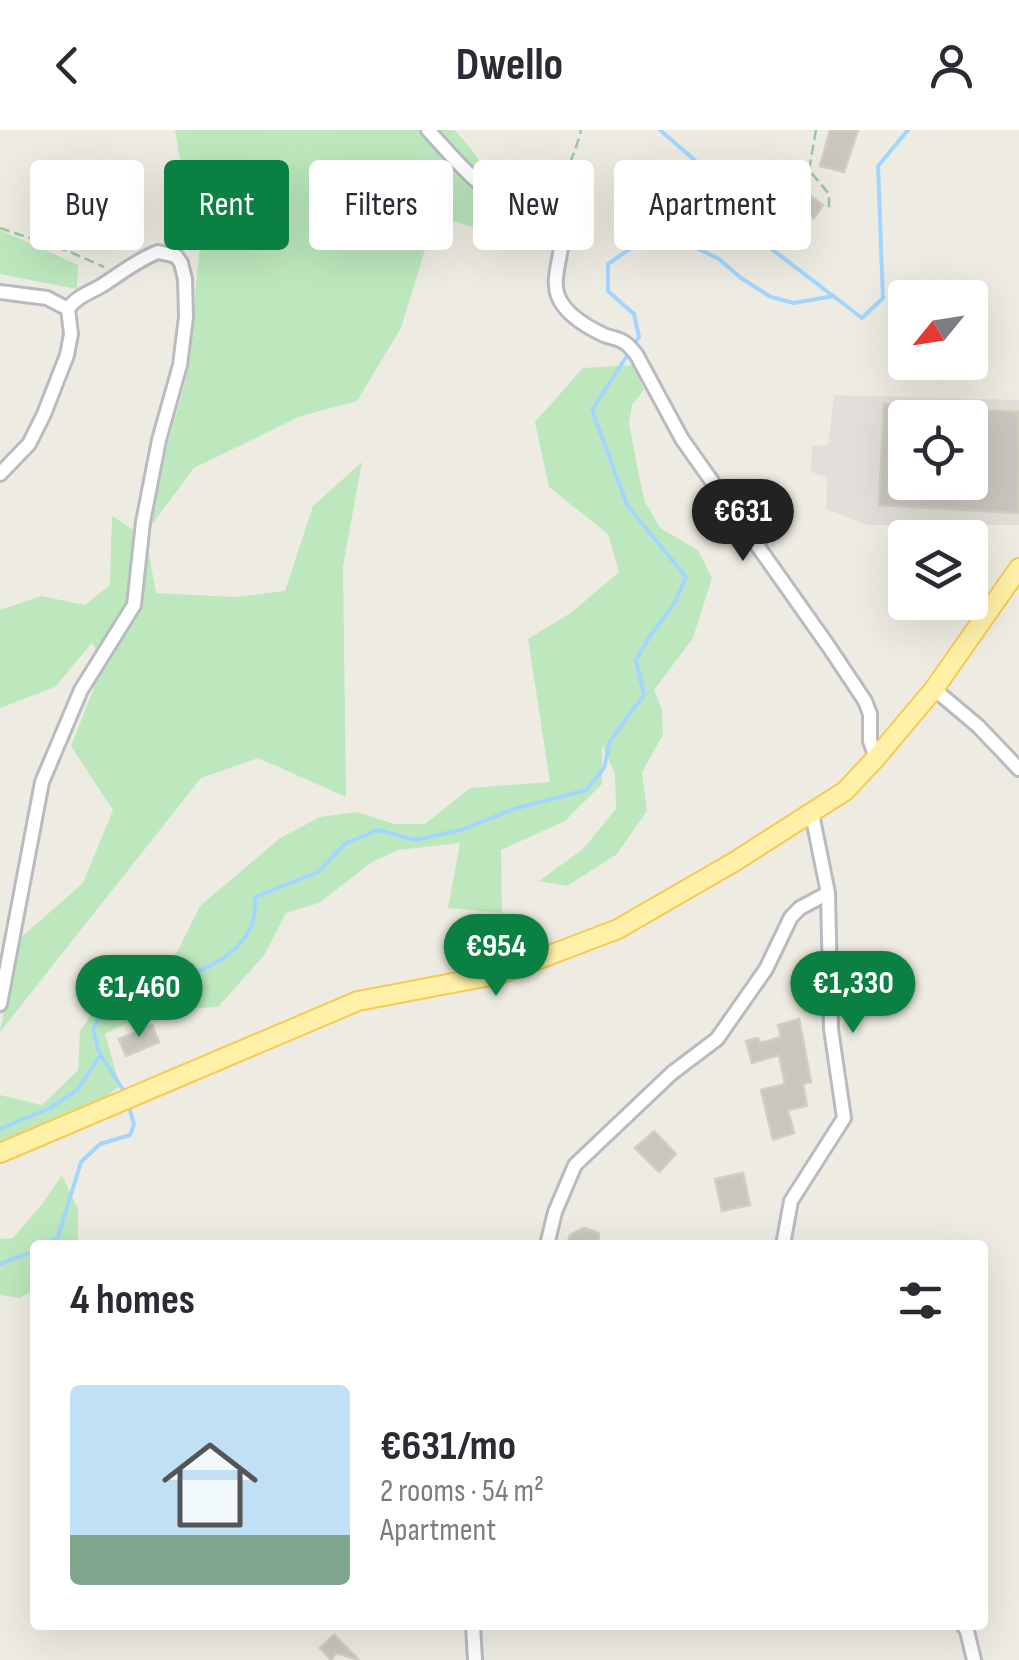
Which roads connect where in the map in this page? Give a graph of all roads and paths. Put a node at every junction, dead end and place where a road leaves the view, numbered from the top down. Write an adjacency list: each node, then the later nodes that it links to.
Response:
1 (428, 130): 5 (street)
2 (580, 130): 4 (path)
3 (816, 130): 6 (path)
4 (572, 160)
5 (473, 178)
6 (829, 210)
7 (0, 228): 9 (path)
8 (560, 250): 15 (street)
9 (119, 274): 11 (street); 19 (street)
10 (0, 292): 11 (street)
11 (68, 308): 12 (street)
12 (0, 474)
13 (1019, 568): 14 (main road)
14 (934, 689): 15 (main road); 16 (street)
15 (876, 758): 17 (main road)
16 (1019, 769)
17 (812, 814): 18 (street); 20 (main road)
18 (828, 893): 21 (street); 22 (street)
19 (0, 1004)
20 (0, 1152)
21 (548, 1240)
22 (784, 1240)
23 (473, 1630): 25 (street)
24 (966, 1630): 26 (street)
25 (475, 1660)
26 (974, 1660)

